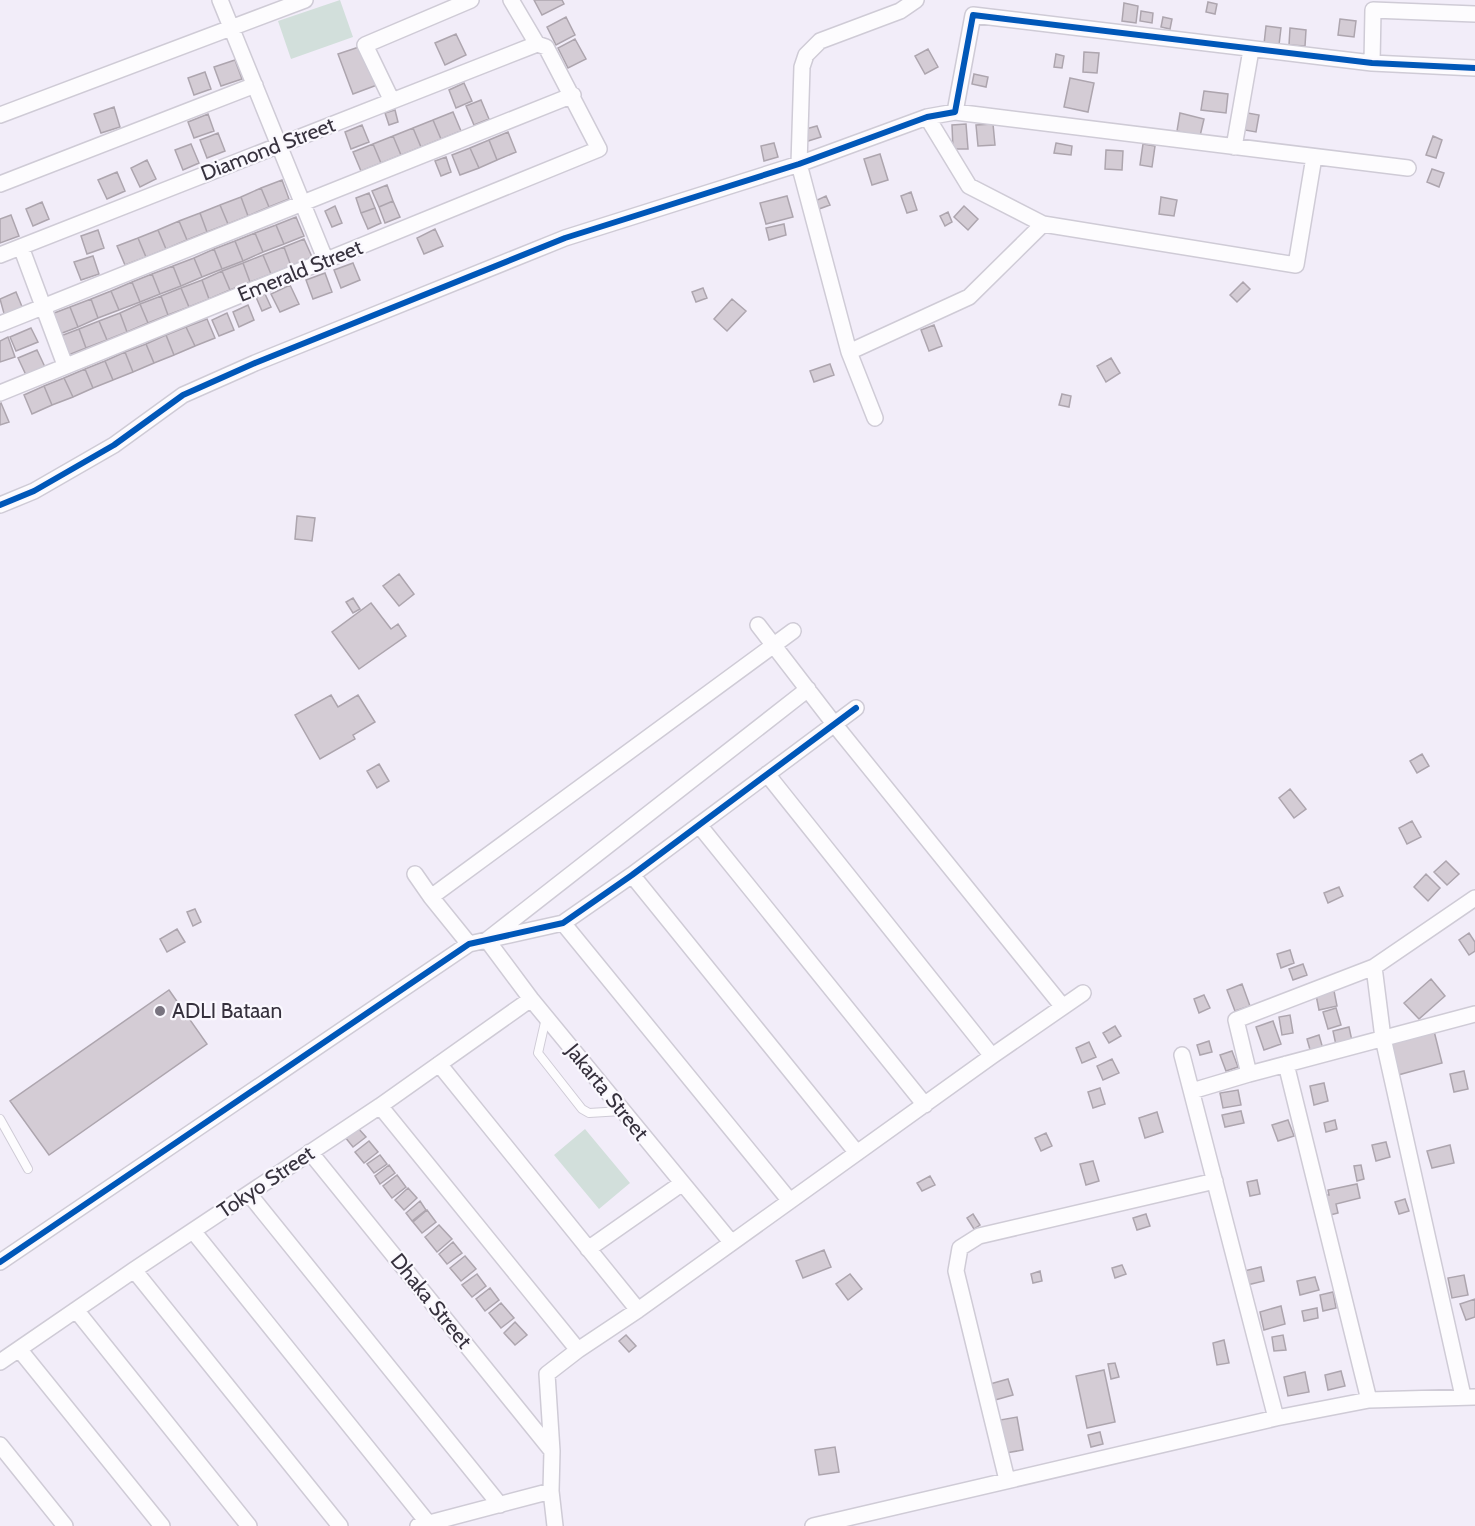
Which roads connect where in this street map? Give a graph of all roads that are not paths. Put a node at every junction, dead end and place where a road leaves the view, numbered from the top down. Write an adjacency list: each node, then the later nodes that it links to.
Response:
1 (220, 0): 7 (street)
2 (471, 0): 14 (street)
3 (511, 0): 8 (street)
4 (916, 0): 21 (street)
5 (296, 2): 7 (street)
6 (1475, 14): 10 (street)
7 (231, 28): 12 (street); 16 (street)
8 (537, 44): 13 (street); 14 (street, Diamond Street)
9 (1251, 50): 10 (street); 15 (street); 19 (street)
10 (1372, 63): 11 (street)
11 (1475, 68)
12 (255, 85): 18 (street); 23 (street)
13 (573, 96): 24 (street); 28 (street, Emerald Street)
14 (392, 101): 18 (street, Diamond Street)
15 (955, 112): 17 (street); 19 (street)
16 (0, 115)
17 (927, 117): 21 (street); 25 (street)
18 (279, 145): 24 (street); 26 (street, Diamond Street)
19 (1234, 147): 20 (street)
20 (1314, 157): 22 (street); 25 (street)
21 (799, 164): 31 (street); 35 (street)
22 (1408, 168)
23 (0, 184)
24 (302, 202): 28 (street); 29 (street)
25 (1043, 224): 31 (street)
26 (21, 247): 27 (street, Diamond Street); 29 (street)
27 (0, 255)
28 (326, 261): 32 (street, Emerald Street)
29 (43, 306): 30 (street); 32 (street)
30 (0, 324)
31 (849, 352): 34 (street)
32 (65, 365): 33 (street, Emerald Street)
33 (0, 393)
34 (875, 418)
35 (0, 505)
36 (758, 625): 38 (street)
37 (793, 631): 38 (street)
38 (774, 645): 39 (street); 46 (street)
39 (808, 689): 41 (street); 49 (street)
40 (856, 708): 41 (street)
41 (835, 725): 42 (street); 54 (street)
42 (767, 774): 43 (street); 59 (street)
43 (699, 825): 45 (street); 64 (street)
44 (415, 874): 46 (street)
45 (632, 875): 48 (street); 69 (street)
46 (431, 897): 50 (street)
47 (1474, 901): 51 (street)
48 (563, 923): 49 (street); 74 (street)
49 (487, 940): 50 (street); 53 (street, Jakarta Street)
50 (469, 944): 78 (street)
51 (1374, 967): 57 (street); 62 (street)
52 (1083, 993): 54 (street)
53 (531, 999): 56 (street, Jakarta Street); 60 (street, Tokyo Street)
54 (1063, 1007): 59 (street)
55 (1475, 1014): 57 (street)
56 (546, 1018): 66 (street, Jakarta Street); 66 (lane)
57 (1383, 1038): 61 (street); 85 (street)
58 (1182, 1055): 63 (street)
59 (992, 1056): 64 (street)
60 (439, 1064): 65 (street, Tokyo Street); 77 (street)
61 (1287, 1064): 62 (street); 86 (street)
62 (1249, 1074): 63 (street)
63 (1191, 1091): 71 (street)
64 (925, 1105): 69 (street)
65 (380, 1106): 68 (street, Tokyo Street); 83 (street)
66 (622, 1111): 72 (street, Jakarta Street)
67 (0, 1119): 70 (lane)
68 (310, 1152): 73 (street, Tokyo Street); 89 (street, Dhaka Street)
69 (857, 1153): 74 (street)
70 (28, 1169)
71 (1215, 1181): 87 (street); 90 (street)
72 (681, 1184): 76 (street, Jakarta Street); 77 (street)
73 (249, 1194): 75 (street, Tokyo Street); 92 (street)
74 (790, 1201): 76 (street)
75 (193, 1231): 79 (street, Tokyo Street); 93 (street)
76 (731, 1242): 81 (street)
77 (588, 1249): 81 (street)
78 (0, 1262)
79 (134, 1270): 80 (street, Tokyo Street); 97 (street)
80 (76, 1310): 82 (street, Tokyo Street); 96 (street)
81 (638, 1310): 83 (street)
82 (19, 1349): 84 (street, Tokyo Street); 95 (street)
83 (578, 1350): 89 (street)
84 (0, 1362)
85 (1469, 1397): 86 (street)
86 (1369, 1400): 87 (street)
87 (1276, 1418): 90 (street)
88 (0, 1445): 94 (street)
89 (552, 1451): 91 (street)
90 (1007, 1480): 99 (street)
91 (551, 1491): 92 (street); 98 (street)
92 (500, 1505): 93 (street)
93 (423, 1525)
94 (65, 1526)
95 (162, 1526)
96 (249, 1526)
97 (340, 1526)
98 (555, 1526)
99 (813, 1526)

